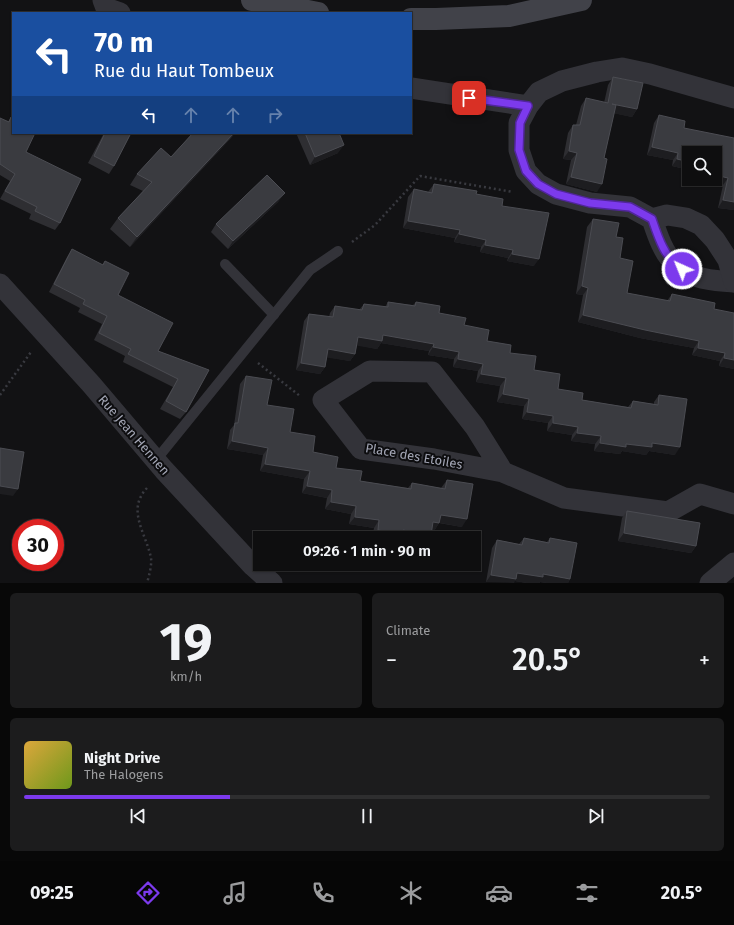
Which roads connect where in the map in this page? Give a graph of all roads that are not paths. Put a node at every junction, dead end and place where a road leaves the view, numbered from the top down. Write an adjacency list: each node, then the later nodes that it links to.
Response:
1 (103, 0): 4 (street)
2 (252, 0): 5 (main road)
3 (581, 0): 6 (main road)
4 (117, 12)
5 (313, 12)
6 (412, 19)
7 (412, 88): 9 (street)
8 (734, 98): 9 (street)
9 (528, 106): 10 (street)
10 (652, 219): 13 (street); 13 (street)
11 (338, 251): 15 (lane)
12 (225, 264): 15 (lane)
13 (734, 282)
14 (0, 284): 16 (street, Rue Jean Hennen)
15 (274, 315): 16 (lane)
16 (160, 465): 20 (street, Rue Jean Hennen)
17 (503, 472): 17 (street, Place des Etoiles); 18 (street, Place des Etoiles)
18 (734, 504)
19 (734, 562): 21 (street)
20 (272, 583)
21 (710, 583)

